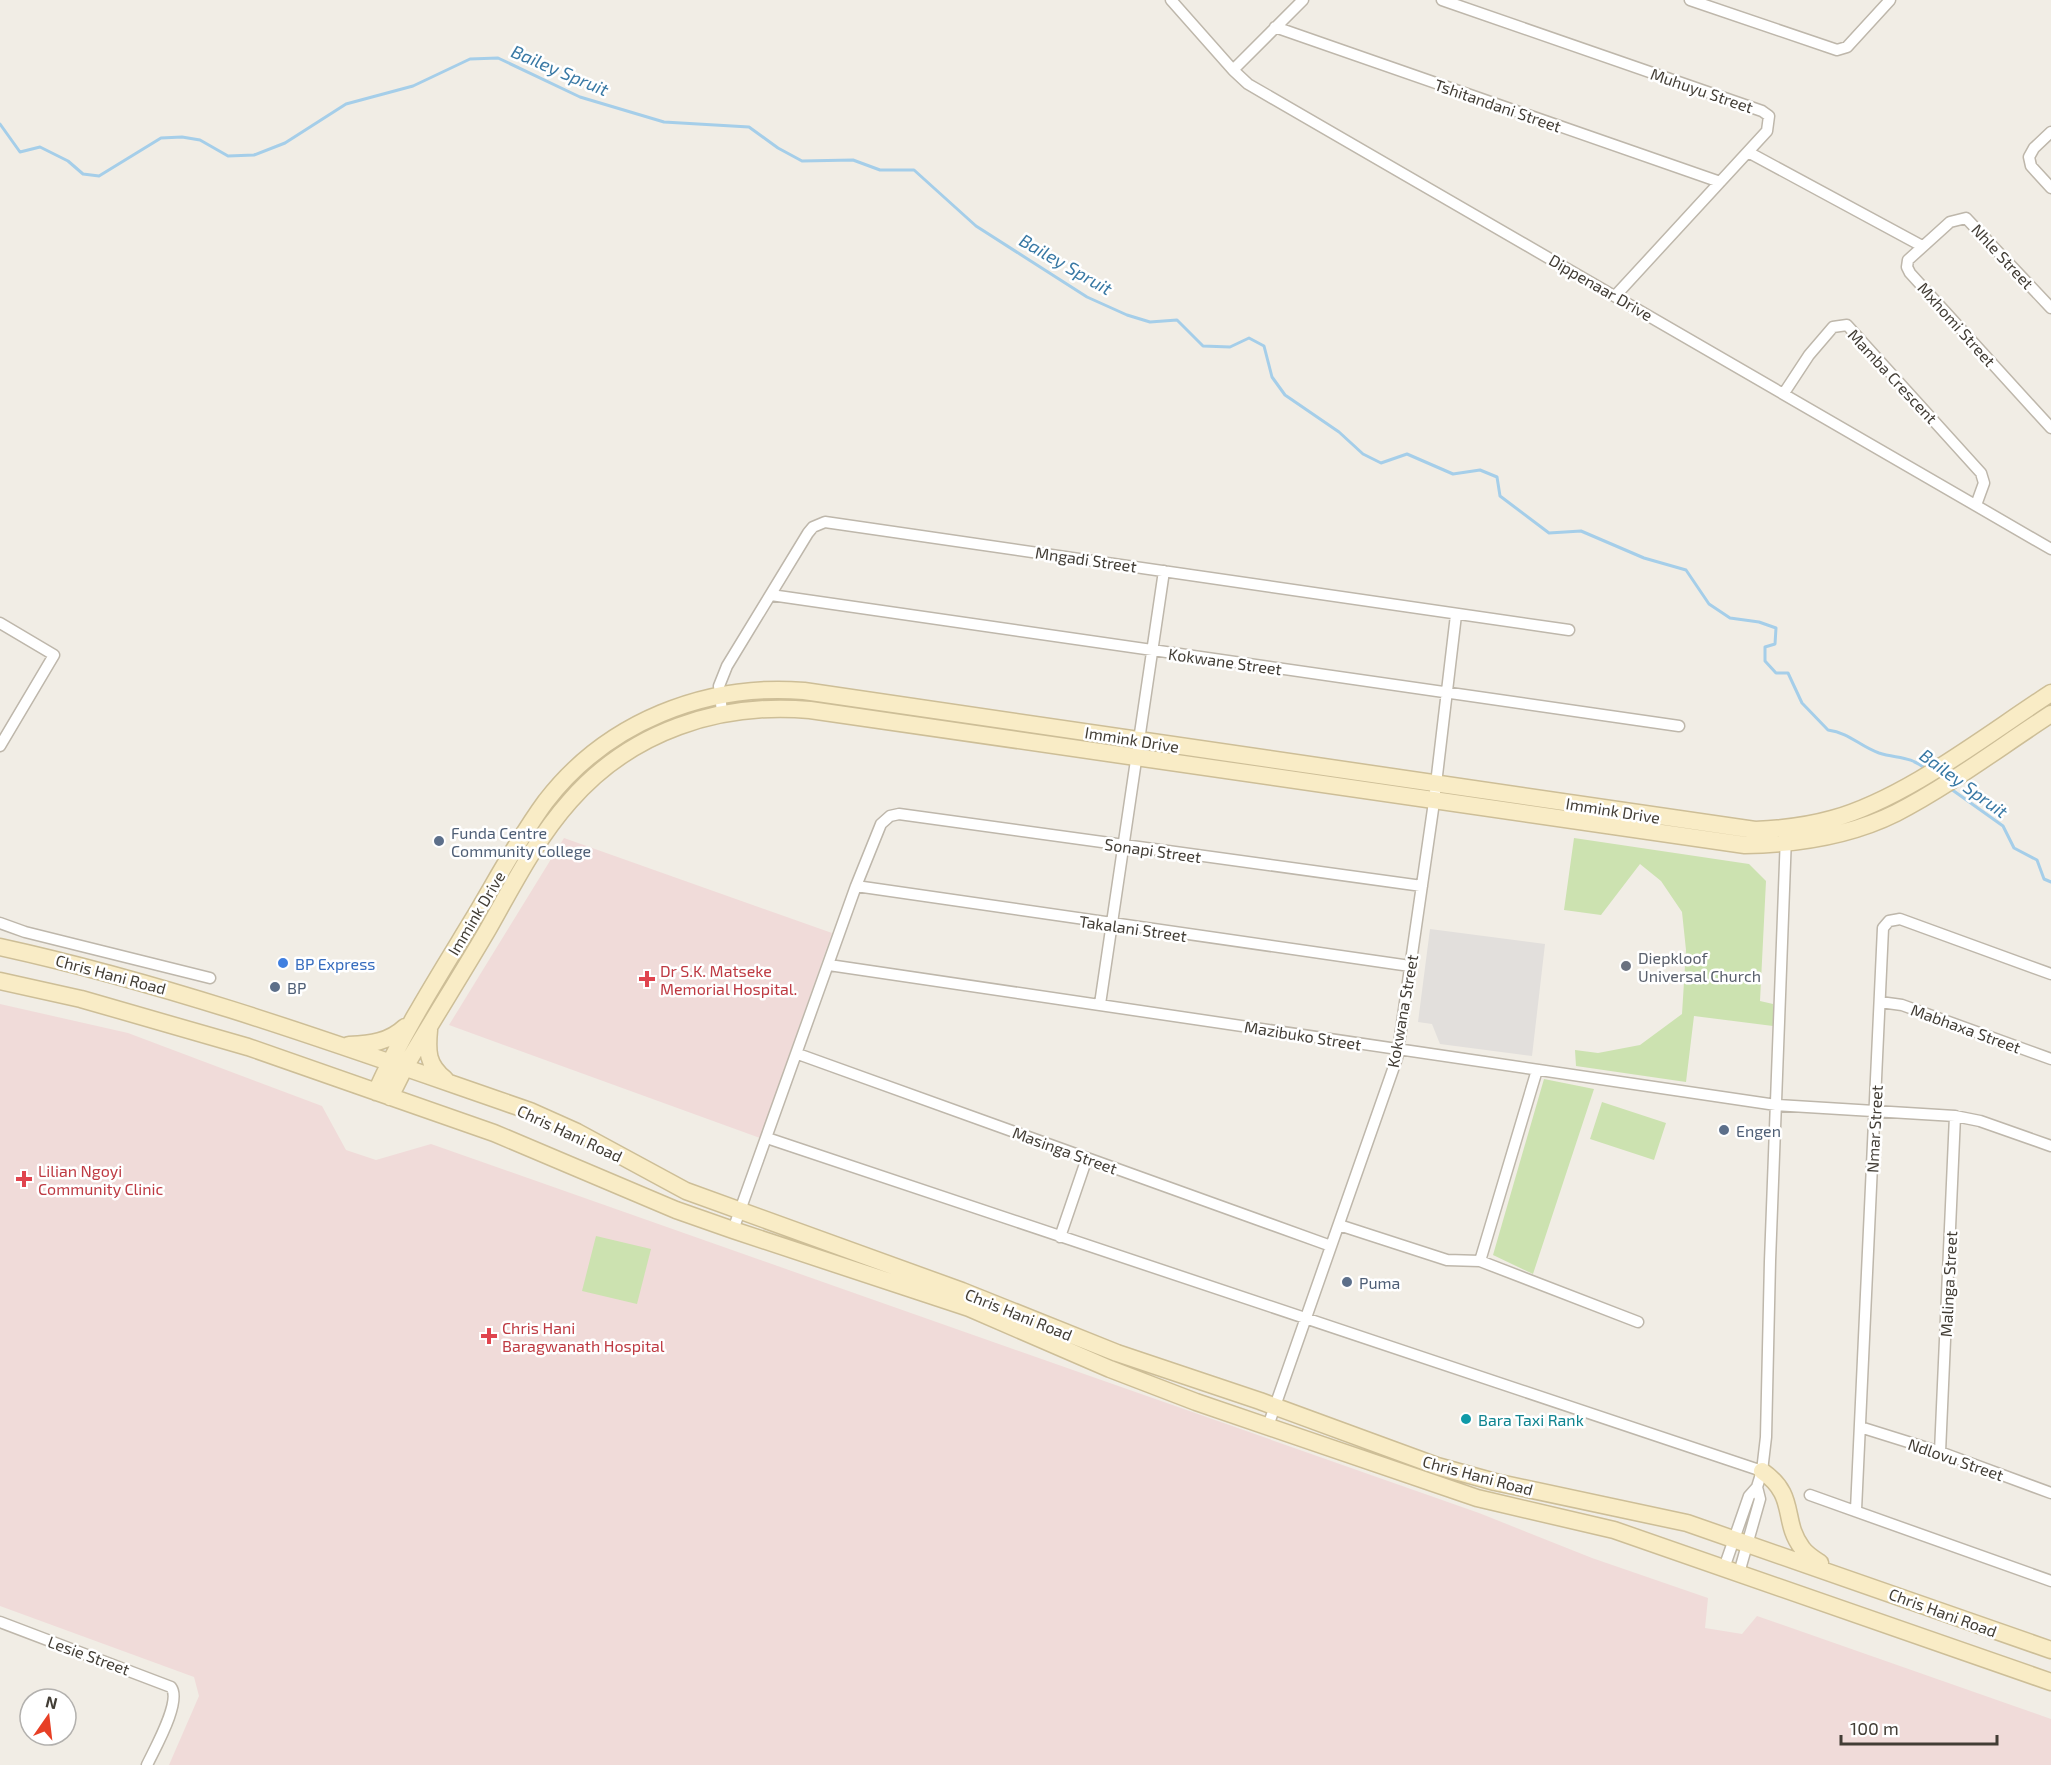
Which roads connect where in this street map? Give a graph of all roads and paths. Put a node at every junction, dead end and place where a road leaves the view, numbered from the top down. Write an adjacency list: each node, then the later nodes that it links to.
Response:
1 (1172, 0): 7 (street, Dippenaar Drive)
2 (1303, 0): 6 (street)
3 (1442, 0): 9 (street, Muhuyu Street)
4 (1690, 0): 5 (street)
5 (1890, 0)
6 (1275, 27): 7 (street); 10 (street, Tshitandani Street)
7 (1233, 70): 14 (street, Dippenaar Drive)
8 (2051, 132): 11 (street)
9 (1748, 152): 10 (street, Muhuyu Street); 13 (street)
10 (1720, 182): 14 (street, Muhuyu Street)
11 (2051, 188)
12 (1950, 222): 13 (street, Mxhomi Street); 15 (street, Nhle Street)
13 (1922, 246): 17 (street, Mxhomi Street)
14 (1616, 295): 16 (street, Dippenaar Drive)
15 (2051, 308)
16 (1784, 393): 18 (street, Dippenaar Drive); 18 (street, Mamba Crescent)
17 (2051, 428)
18 (1976, 505): 19 (street, Dippenaar Drive)
19 (2051, 549)
20 (1164, 571): 21 (street, Mngadi Street); 22 (street, Mngadi Street); 25 (street)
21 (771, 595): 25 (street, Kokwane Street); 28 (street, Mngadi Street)
22 (1456, 615): 24 (street, Mngadi Street); 26 (street, Kokwana Street)
23 (0, 622): 32 (street)
24 (1569, 630)
25 (1152, 650): 26 (street, Kokwane Street); 33 (street)
26 (1448, 693): 31 (street, Kokwane Street); 34 (street, Kokwana Street)
27 (2051, 693): 36 (main road, Immink Drive)
28 (719, 695): 29 (street, Mngadi Street); 33 (main road, Immink Drive); 50 (main road, Immink Drive)
29 (722, 712): 33 (main road, Immink Drive); 51 (main road, Immink Drive)
30 (2051, 714): 36 (main road, Immink Drive)
31 (1679, 726)
32 (0, 746)
33 (1136, 749): 34 (main road, Immink Drive); 35 (main road, Immink Drive); 37 (street)
34 (1436, 783): 35 (street, Kokwana Street); 36 (main road, Immink Drive)
35 (1433, 801): 36 (main road, Immink Drive); 39 (street, Kokwana Street)
36 (1786, 836): 60 (street)
37 (1123, 846): 38 (street, Sonapi Street); 39 (street, Sonapi Street); 41 (street)
38 (856, 886): 41 (street, Takalani Street); 43 (street)
39 (1422, 886): 44 (street, Kokwana Street)
40 (0, 923): 46 (street)
41 (1112, 925): 44 (street, Takalani Street); 49 (street)
42 (0, 947): 52 (main road, Chris Hani Road)
43 (829, 965): 49 (street, Mazibuko Street); 54 (street)
44 (1410, 966): 53 (street, Kokwana Street)
45 (2051, 974): 48 (street, Nmar Street)
46 (210, 978)
47 (0, 981): 59 (main road, Chris Hani Road)
48 (1880, 1002): 55 (street, Mabhaxa Street); 61 (street, Nmar Street)
49 (1100, 1004): 53 (street, Mazibuko Street)
50 (412, 1020): 52 (main road); 56 (main road, Immink Drive)
51 (429, 1026): 56 (main road, Immink Drive); 58 (main road)
52 (342, 1045): 56 (main road, Chris Hani Road)
53 (1398, 1049): 57 (street, Mazibuko Street); 67 (street, Kokwana Street)
54 (798, 1054): 63 (street); 65 (street, Masinga Street)
55 (2051, 1059)
56 (397, 1064): 58 (main road, Chris Hani Road); 59 (main road)
57 (1537, 1070): 60 (street, Mazibuko Street); 71 (street)
58 (451, 1084): 66 (main road, Chris Hani Road)
59 (383, 1095): 68 (main road, Chris Hani Road)
60 (1776, 1105): 61 (street, Mazibuko Street); 79 (street)
61 (1875, 1110): 62 (street, Mazibuko Street); 76 (street, Nmar Street)
62 (1955, 1116): 64 (street, Mazibuko Street); 77 (street, Malinga Street)
63 (767, 1138): 66 (street); 69 (street)
64 (2051, 1146)
65 (1087, 1158): 69 (street); 70 (street, Masinga Street)
66 (741, 1212): 68 (street); 74 (main road, Chris Hani Road)
67 (1339, 1225): 70 (street, Kokwana Street); 71 (street)
68 (733, 1230): 75 (main road, Chris Hani Road)
69 (1060, 1237): 72 (street)
70 (1332, 1246): 72 (street, Kokwana Street)
71 (1480, 1261): 73 (street)
72 (1305, 1321): 74 (street, Kokwana Street); 79 (street)
73 (1638, 1322)
74 (1275, 1406): 75 (street, Kokwana Street); 78 (main road); 83 (main road, Chris Hani Road)
75 (1268, 1426): 78 (main road, Chris Hani Road)
76 (1860, 1426): 77 (street, Ndlovu Street); 82 (street, Nmar Street)
77 (1940, 1452): 80 (street, Ndlovu Street)
78 (1346, 1453): 84 (main road, Chris Hani Road)
79 (1760, 1479): 83 (street); 85 (main road)
80 (2051, 1493)
81 (1810, 1496): 82 (street)
82 (1856, 1510): 86 (street)
83 (1741, 1541): 84 (street); 84 (street); 85 (main road, Chris Hani Road)
84 (1731, 1571): 89 (main road, Chris Hani Road)
85 (1831, 1572): 88 (main road, Chris Hani Road)
86 (2051, 1581)
87 (0, 1622): 90 (street, Lesie Street)
88 (2051, 1650)
89 (2051, 1682)
90 (147, 1765)

